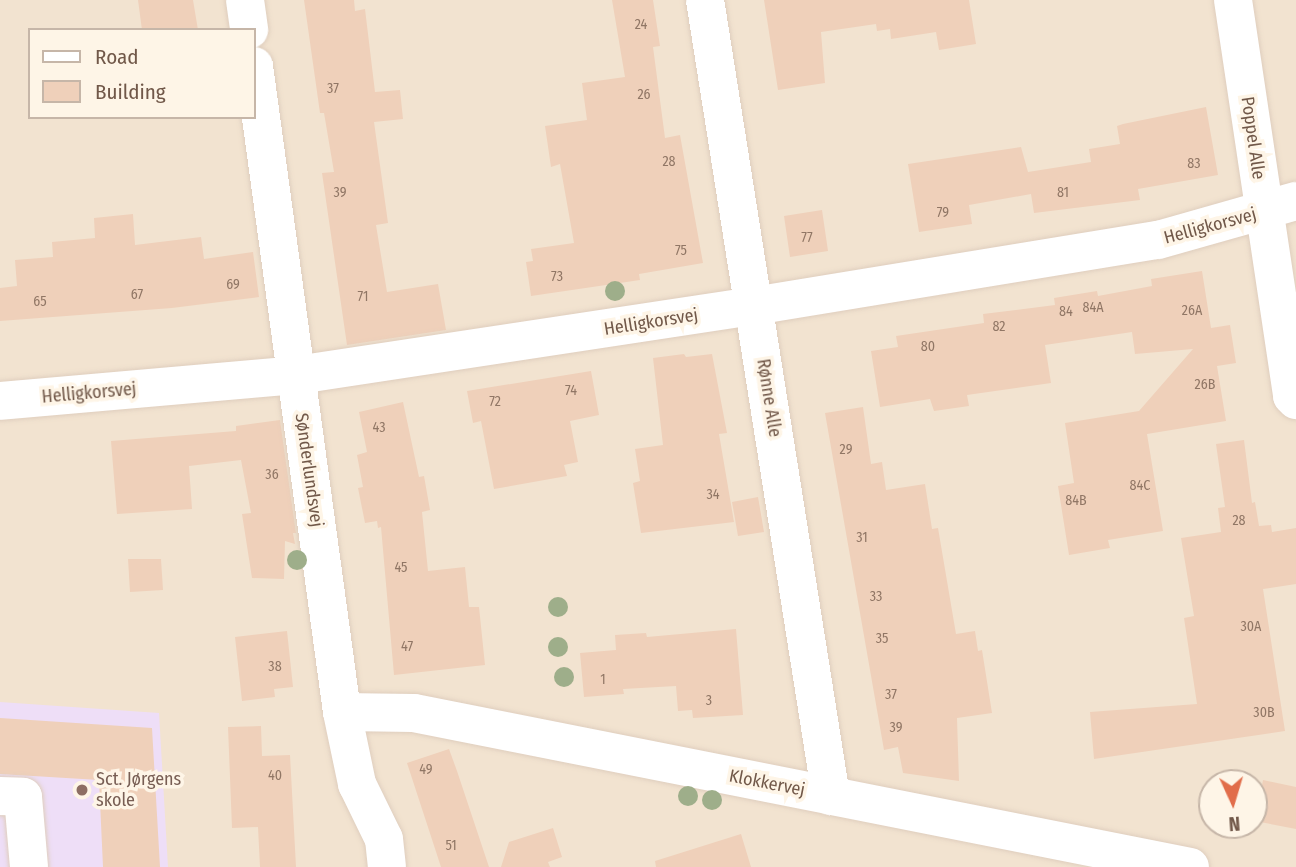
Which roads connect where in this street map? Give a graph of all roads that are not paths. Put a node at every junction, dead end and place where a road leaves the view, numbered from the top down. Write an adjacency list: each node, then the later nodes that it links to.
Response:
1 (244, 0): 4 (street)
2 (705, 0): 7 (street, Rønne Alle)
3 (1233, 0): 6 (street, Poppel Alle)
4 (249, 28)
5 (256, 80): 8 (street, Sønderlundsvej)
6 (1280, 206): 7 (street, Helligkorsvej); 9 (street, Poppel Alle)
7 (754, 306): 8 (street, Helligkorsvej); 13 (street, Rønne Alle)
8 (297, 375): 10 (street, Helligkorsvej); 11 (street, Sønderlundsvej)
9 (1296, 400)
10 (0, 401)
11 (342, 712): 13 (street, Klokkervej); 16 (street, Sønderlundsvej)
12 (0, 796): 15 (street)
13 (831, 796): 14 (street, Klokkervej)
14 (1149, 863): 17 (street, Klokkervej)
15 (29, 867)
16 (387, 867)
17 (1190, 867)

